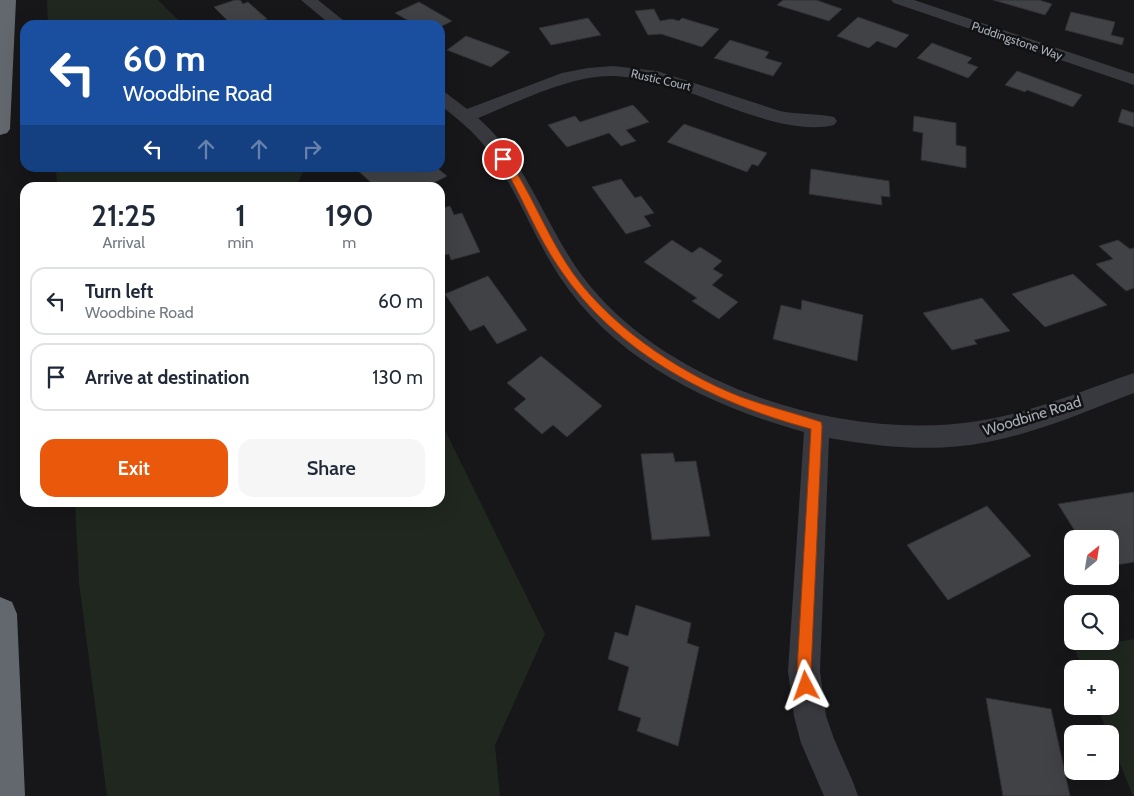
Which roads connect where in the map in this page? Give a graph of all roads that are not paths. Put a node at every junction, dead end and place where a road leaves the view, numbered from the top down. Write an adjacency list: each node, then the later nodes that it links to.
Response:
1 (8, 0): 9 (highway)
2 (309, 0): 4 (street)
3 (899, 0): 5 (street, Puddingstone Way)
4 (335, 20)
5 (1134, 80)
6 (445, 101): 7 (street, Woodbine Road)
7 (466, 116): 8 (street, Rustic Court); 11 (street, Woodbine Road)
8 (828, 120)
9 (0, 129)
10 (1134, 383): 11 (street, Woodbine Road)
11 (817, 426): 13 (street)
12 (0, 614): 14 (highway)
13 (841, 794)
14 (6, 796)

